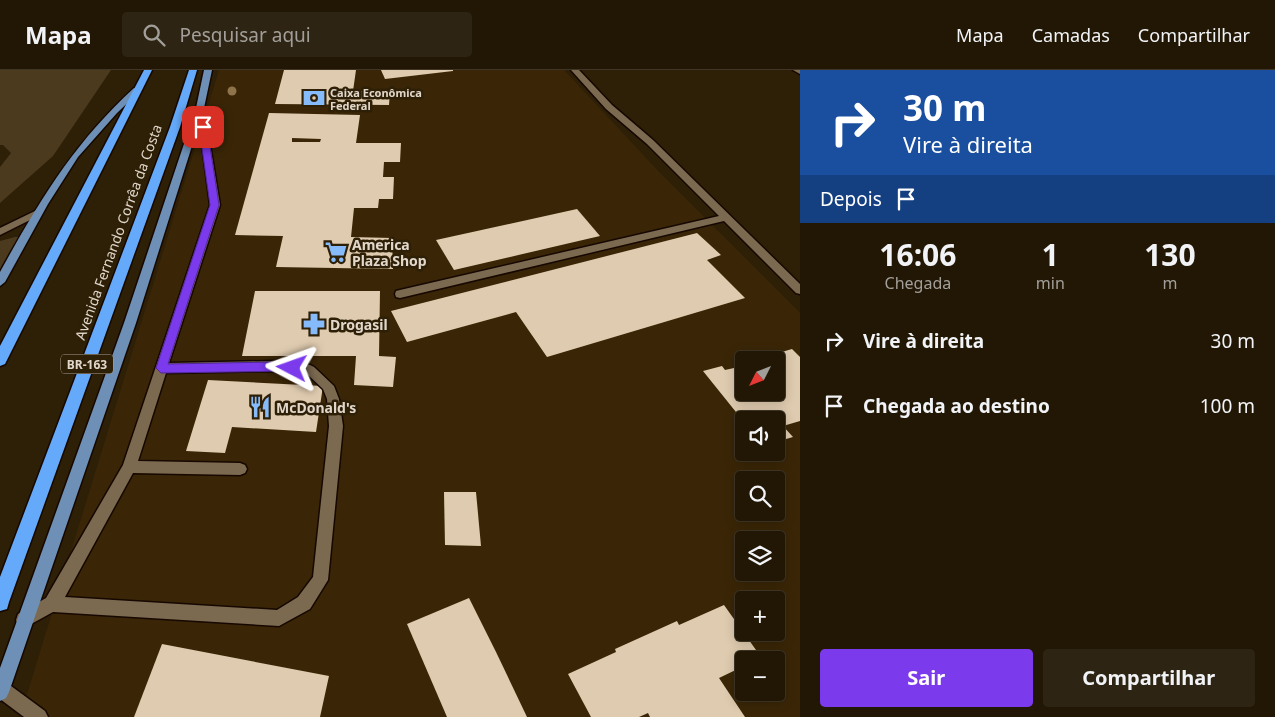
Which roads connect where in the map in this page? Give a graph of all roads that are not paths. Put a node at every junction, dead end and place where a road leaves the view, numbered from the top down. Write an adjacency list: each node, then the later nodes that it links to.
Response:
1 (148, 70): 5 (highway)
2 (193, 70): 17 (highway, Avenida Fernando Corrêa da Costa / BR-163)
3 (208, 70): 6 (main road)
4 (575, 70): 8 (street)
5 (136, 90): 7 (main road); 13 (highway)
6 (200, 108): 14 (street); 19 (main road)
7 (37, 213): 9 (street); 10 (main road)
8 (726, 217): 11 (street); 12 (street)
9 (0, 232)
10 (0, 282)
11 (800, 290)
12 (400, 294)
13 (0, 360)
14 (161, 368): 15 (street); 18 (street)
15 (129, 467): 16 (street); 18 (street)
16 (240, 469)
17 (0, 602)
18 (52, 604): 19 (street)
19 (24, 620): 20 (main road)
20 (0, 690): 21 (street)
21 (40, 717)

